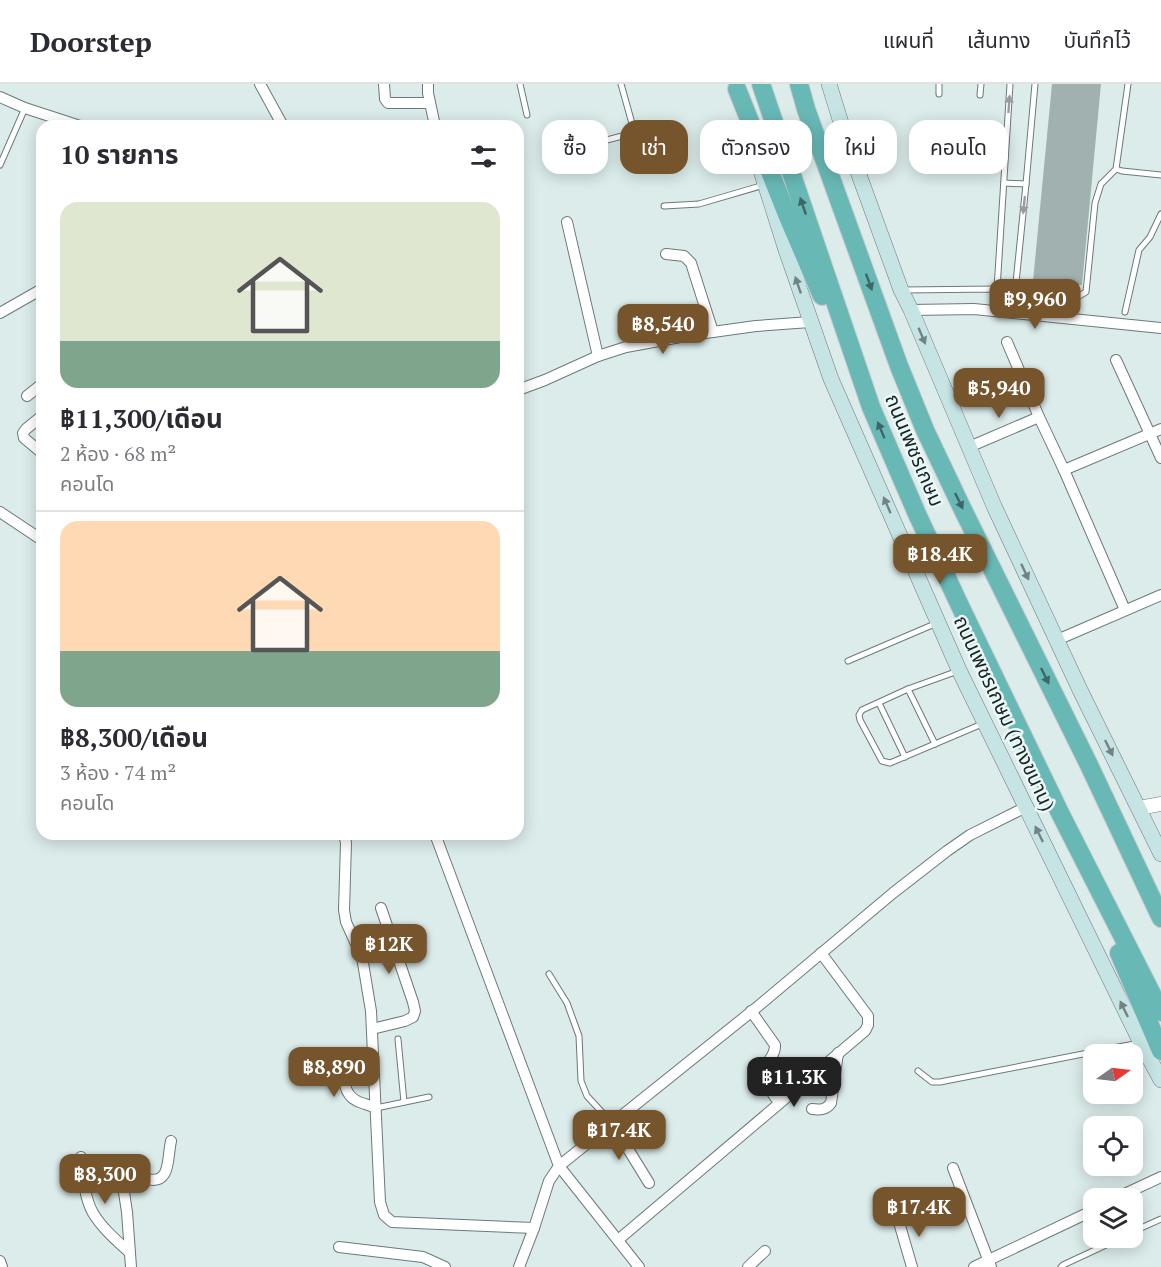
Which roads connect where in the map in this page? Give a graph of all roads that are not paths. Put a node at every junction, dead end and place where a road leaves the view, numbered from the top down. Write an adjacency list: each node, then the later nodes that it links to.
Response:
1 (260, 84): 22 (street)
2 (384, 84): 18 (street)
3 (428, 84): 18 (street)
4 (520, 84): 20 (lane)
5 (621, 84): 24 (lane)
6 (761, 84): 53 (highway, ถนนเพชรเกษม, one-way to 6)
7 (799, 84): 74 (highway, ถนนเพชรเกษม, one-way to 74)
8 (829, 84): 37 (main road)
9 (939, 84): 15 (lane)
10 (981, 84): 16 (lane)
11 (1010, 84): 28 (lane, one-way to 11)
12 (1035, 84): 29 (lane)
13 (1128, 84): 26 (lane)
14 (736, 87): 30 (main road, ถนนเพชรเกษม (ทางขนาน)); 53 (highway)
15 (939, 94)
16 (980, 95)
17 (0, 97): 19 (street)
18 (430, 104): 23 (street)
19 (25, 108): 21 (street); 25 (lane)
20 (527, 116)
21 (62, 120)
22 (281, 120)
23 (434, 120)
24 (608, 140)
25 (0, 165)
26 (1116, 169): 27 (lane); 38 (lane)
27 (1161, 175)
28 (1004, 183): 29 (lane); 36 (lane)
29 (1026, 184): 38 (lane, one-way to 38)
30 (764, 185): 31 (lane); 44 (main road, ถนนเพชรเกษม (ทางขนาน), one-way to 30)
31 (664, 206)
32 (1160, 217): 34 (lane); 41 (lane)
33 (567, 222): 48 (street)
34 (1161, 226)
35 (666, 254): 46 (street)
36 (996, 289): 37 (lane); 38 (lane)
37 (901, 290): 40 (main road)
38 (1015, 291): 43 (lane)
39 (36, 293): 42 (street)
40 (911, 309): 43 (street); 57 (main road, one-way to 57)
41 (1125, 312)
42 (0, 314)
43 (1012, 314): 45 (street)
44 (810, 322): 46 (street); 65 (main road, ถนนเพชรเกษม (ทางขนาน), one-way to 44)
45 (1161, 328)
46 (713, 332): 48 (street)
47 (1007, 342): 54 (street)
48 (598, 356): 50 (street)
49 (1116, 360): 56 (street)
50 (524, 388)
51 (36, 389): 52 (street)
52 (27, 396)
53 (871, 407): 80 (highway, ถนนเพชรเกษม, one-way to 53)
54 (1039, 417): 57 (street); 60 (street)
55 (36, 421): 58 (street)
56 (1156, 431): 59 (street); 60 (street)
57 (969, 447): 66 (main road, one-way to 66)
58 (36, 448)
59 (1161, 458)
60 (1064, 470): 64 (street)
61 (0, 512): 62 (street)
62 (36, 536)
63 (1161, 595): 64 (street)
64 (1125, 610): 66 (street)
65 (939, 623): 67 (lane); 68 (main road, ถนนเพชรเกษม (ทางขนาน))
66 (1057, 640): 77 (main road, one-way to 77)
67 (848, 661)
68 (959, 670): 69 (lane); 71 (main road, ถนนเพชรเกษม (ทางขนาน))
69 (908, 689): 70 (lane); 72 (lane)
70 (879, 703): 73 (lane); 73 (lane)
71 (984, 723): 72 (lane); 76 (main road, ถนนเพชรเกษม (ทางขนาน))
72 (935, 744): 73 (lane)
73 (905, 757)
74 (1102, 792): 82 (highway); 84 (highway, ถนนเพชรเกษม)
75 (1161, 804): 77 (street)
76 (1026, 807): 85 (street); 91 (main road, ถนนเพชรเกษม (ทางขนาน), one-way to 76)
77 (1139, 808): 81 (main road)
78 (345, 840): 89 (street)
79 (437, 840): 105 (street)
80 (1078, 848): 88 (highway, ถนนเพชรเกษม); 92 (highway)
81 (1161, 854)
82 (1161, 893)
83 (381, 908): 89 (street)
84 (1161, 918)
85 (821, 953): 87 (street); 94 (street)
86 (549, 974): 102 (lane)
87 (751, 1011): 99 (street); 102 (street)
88 (1161, 1012)
89 (372, 1029): 100 (street)
90 (398, 1039): 98 (lane)
91 (1141, 1043): 95 (lane); 96 (main road, ถนนเพชรเกษม (ทางขนาน))
92 (1161, 1051)
93 (344, 1053): 100 (street)
94 (838, 1053): 99 (street); 101 (street)
95 (918, 1071)
96 (1161, 1080)
97 (429, 1097): 98 (lane)
98 (404, 1102): 100 (lane)
99 (779, 1103): 115 (street)
100 (376, 1107): 114 (street)
101 (812, 1109)
102 (612, 1123): 105 (street); 108 (street)
103 (171, 1141): 119 (street)
104 (81, 1157): 119 (street)
105 (559, 1166): 114 (street); 115 (street)
106 (953, 1168): 121 (street)
107 (1161, 1177): 109 (street)
108 (650, 1184)
109 (1137, 1188)
110 (1083, 1216): 121 (street)
111 (898, 1219): 128 (street)
112 (1161, 1219): 113 (lane)
113 (1143, 1227)
114 (534, 1228): 125 (street)
115 (618, 1240): 126 (street)
116 (339, 1247): 124 (street)
117 (1100, 1248): 130 (lane)
118 (765, 1251): 127 (street)
119 (129, 1252): 123 (street)
120 (0, 1261): 122 (street)
121 (990, 1263): 129 (street)
122 (2, 1267)
123 (131, 1267)
124 (445, 1267)
125 (519, 1267)
126 (639, 1267)
127 (748, 1267)
128 (912, 1267)
129 (974, 1267)
130 (1061, 1267)

